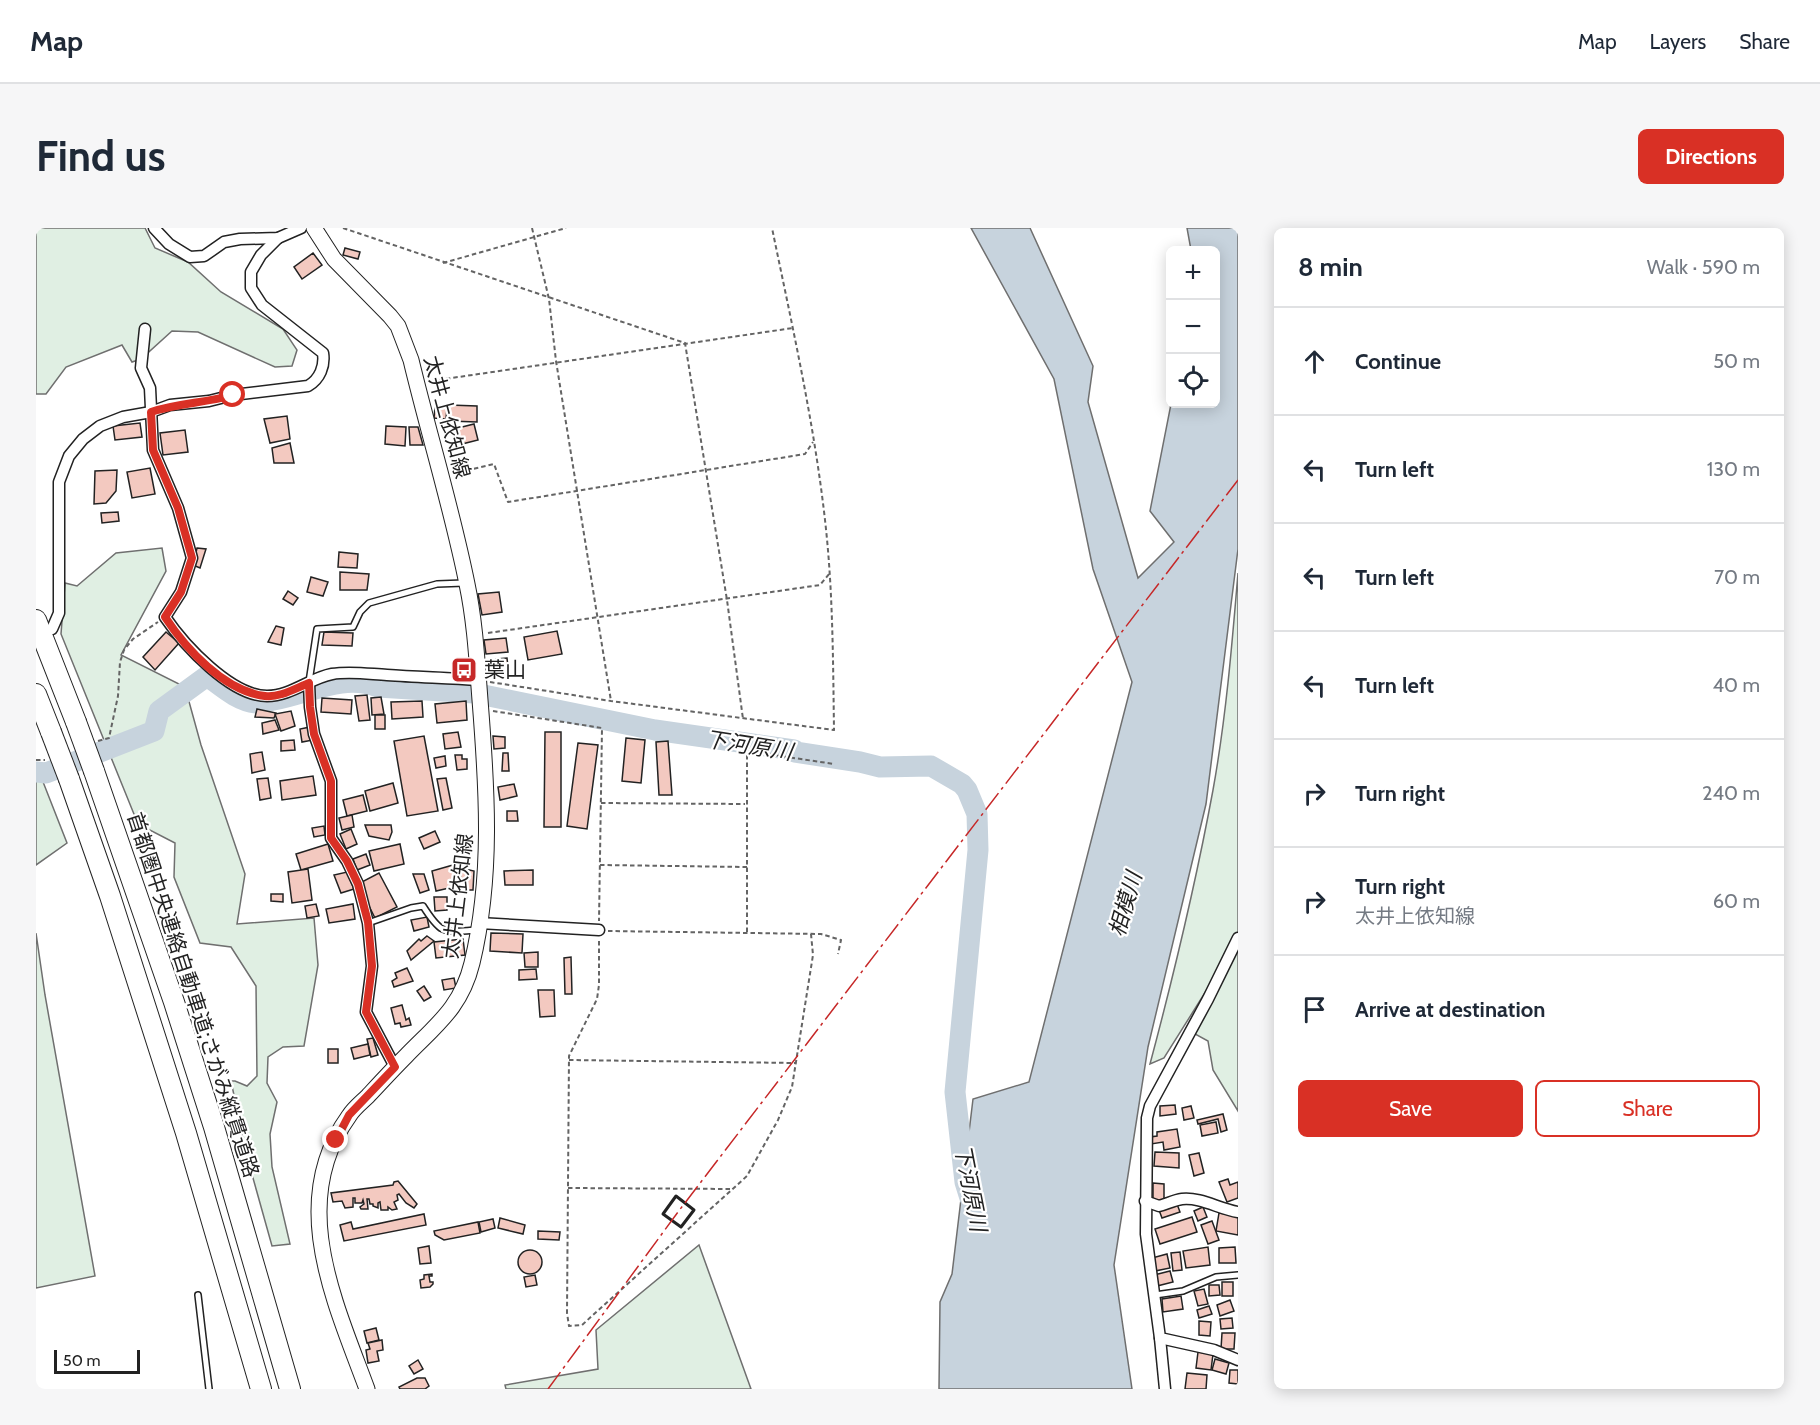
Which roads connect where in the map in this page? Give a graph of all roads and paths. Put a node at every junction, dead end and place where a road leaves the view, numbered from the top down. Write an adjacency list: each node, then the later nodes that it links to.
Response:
1 (154, 228): 9 (street)
2 (301, 228): 9 (street)
3 (314, 228): 16 (main road, 太井上依知線)
4 (343, 228): 10 (path)
5 (532, 228): 8 (path)
6 (566, 228): 8 (path)
7 (772, 228): 12 (path)
8 (534, 237): 10 (path); 11 (path)
9 (278, 238): 17 (street)
10 (443, 263): 11 (path)
11 (549, 298): 14 (path); 15 (path)
12 (793, 328): 14 (path); 18 (path)
13 (145, 329): 17 (street)
14 (685, 343): 15 (path); 19 (path)
15 (556, 361): 16 (path); 21 (path)
16 (416, 383): 20 (main road, 太井上依知線)
17 (151, 412): 25 (street); 27 (street)
18 (814, 441): 19 (path); 22 (path)
19 (706, 471): 21 (path); 24 (path)
20 (441, 477): 21 (path); 23 (main road, 太井上依知線)
21 (577, 490): 26 (path)
22 (830, 573): 24 (path); 34 (path)
23 (467, 583): 28 (main road, 太井上依知線); 30 (lane)
24 (727, 600): 26 (path); 34 (path)
25 (165, 617): 30 (street); 35 (path)
26 (598, 618): 28 (path); 32 (path)
27 (44, 625): 64 (highway, 首都圏中央連絡自動車道;さがみ縦貫道路, bridge)
28 (474, 635): 29 (main road, 太井上依知線)
29 (478, 681): 30 (street); 32 (path); 33 (main road, 太井上依知線)
30 (309, 684): 43 (street)
31 (36, 694): 63 (highway, bridge)
32 (611, 701): 34 (path)
33 (481, 709): 39 (path); 44 (main road, 太井上依知線)
34 (743, 719)
35 (98, 741)
36 (54, 757): 37 (path)
37 (36, 760)
38 (834, 764): 40 (path)
39 (601, 803): 40 (path); 41 (path)
40 (747, 804): 42 (path)
41 (600, 865): 42 (path); 45 (path)
42 (747, 867): 46 (path)
43 (368, 922): 44 (lane); 52 (street)
44 (479, 927): 45 (street); 52 (main road, 太井上依知線)
45 (599, 930): 46 (path); 50 (path)
46 (747, 932): 47 (path)
47 (811, 933): 49 (path); 51 (path)
48 (1238, 938): 55 (street)
49 (838, 954)
50 (570, 1060): 51 (path); 53 (path)
51 (796, 1064): 54 (path)
52 (395, 1067): 65 (main road, 太井上依知線)
53 (568, 1188): 54 (path); 54 (path)
54 (733, 1189)
55 (1145, 1201): 56 (street); 59 (street)
56 (1238, 1212)
57 (1238, 1275): 59 (lane)
58 (198, 1295): 62 (lane)
59 (1153, 1295): 60 (street)
60 (1160, 1338): 61 (street); 66 (street)
61 (1238, 1360)
62 (209, 1389)
63 (261, 1389)
64 (290, 1389)
65 (367, 1389)
66 (1165, 1389)

